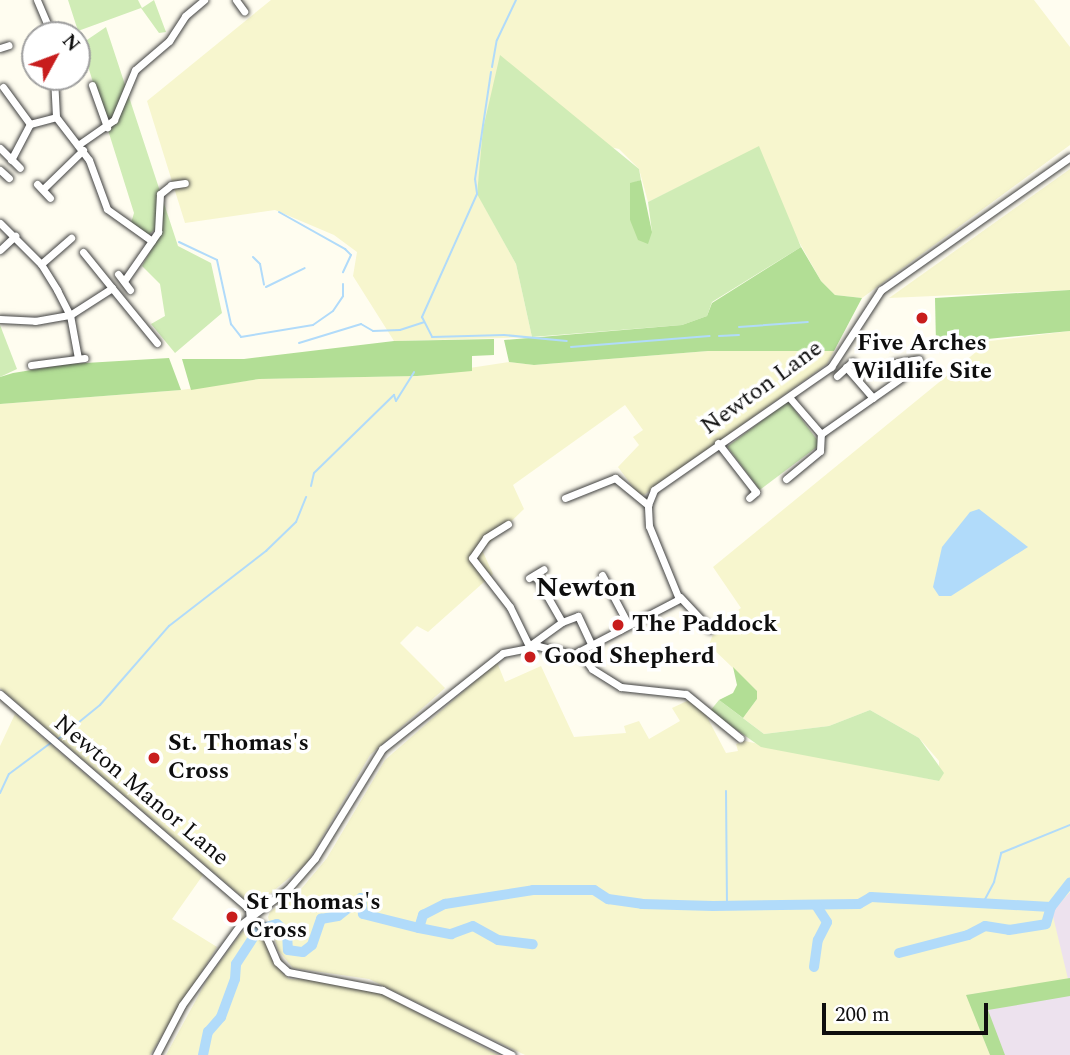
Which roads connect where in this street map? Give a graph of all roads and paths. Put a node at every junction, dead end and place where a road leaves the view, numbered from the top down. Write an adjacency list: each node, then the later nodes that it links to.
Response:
1 (37, 0): 5 (street)
2 (204, 0): 13 (street)
3 (236, 0): 4 (street)
4 (244, 11)
5 (46, 21)
6 (9, 45): 7 (street)
7 (0, 52)
8 (92, 85): 13 (street)
9 (5, 86): 12 (street)
10 (54, 91): 11 (street)
11 (55, 117): 12 (street); 14 (street)
12 (30, 124): 17 (street)
13 (107, 127): 14 (street)
14 (81, 148): 20 (street); 24 (street)
15 (0, 149): 17 (street)
16 (1070, 157): 40 (street, Newton Lane)
17 (11, 160): 18 (street)
18 (20, 168)
19 (185, 183): 24 (street)
20 (50, 198)
21 (0, 223): 22 (street)
22 (15, 236): 25 (street); 27 (street)
23 (71, 238): 27 (street)
24 (152, 241): 29 (street)
25 (0, 250)
26 (83, 252): 30 (street)
27 (41, 264): 32 (street)
28 (118, 274): 29 (street)
29 (124, 281): 31 (street)
30 (112, 288): 32 (street); 34 (street)
31 (130, 290)
32 (70, 315): 33 (street); 38 (street)
33 (0, 319)
34 (157, 343)
35 (919, 359): 36 (street)
36 (906, 362): 37 (street); 41 (street)
37 (895, 363)
38 (31, 365)
39 (837, 376): 41 (street)
40 (789, 397): 42 (street); 43 (street, Newton Lane)
41 (873, 398): 42 (street)
42 (821, 434): 44 (street)
43 (718, 443): 46 (street); 47 (street, Newton Lane)
44 (786, 479)
45 (565, 498): 47 (street)
46 (750, 498)
47 (648, 505): 51 (street)
48 (508, 524): 56 (street)
49 (544, 569): 52 (street)
50 (602, 575): 53 (street)
51 (679, 598): 53 (street); 54 (street)
52 (562, 622): 55 (street); 56 (street)
53 (628, 624): 55 (street)
54 (710, 629)
55 (592, 644): 57 (street)
56 (529, 646): 57 (street); 60 (street)
57 (579, 651): 59 (street)
58 (0, 694): 60 (street, Newton Manor Lane)
59 (740, 738)
60 (250, 920): 61 (street); 62 (street, Newton Manor Lane)
61 (156, 1055)
62 (512, 1055)

